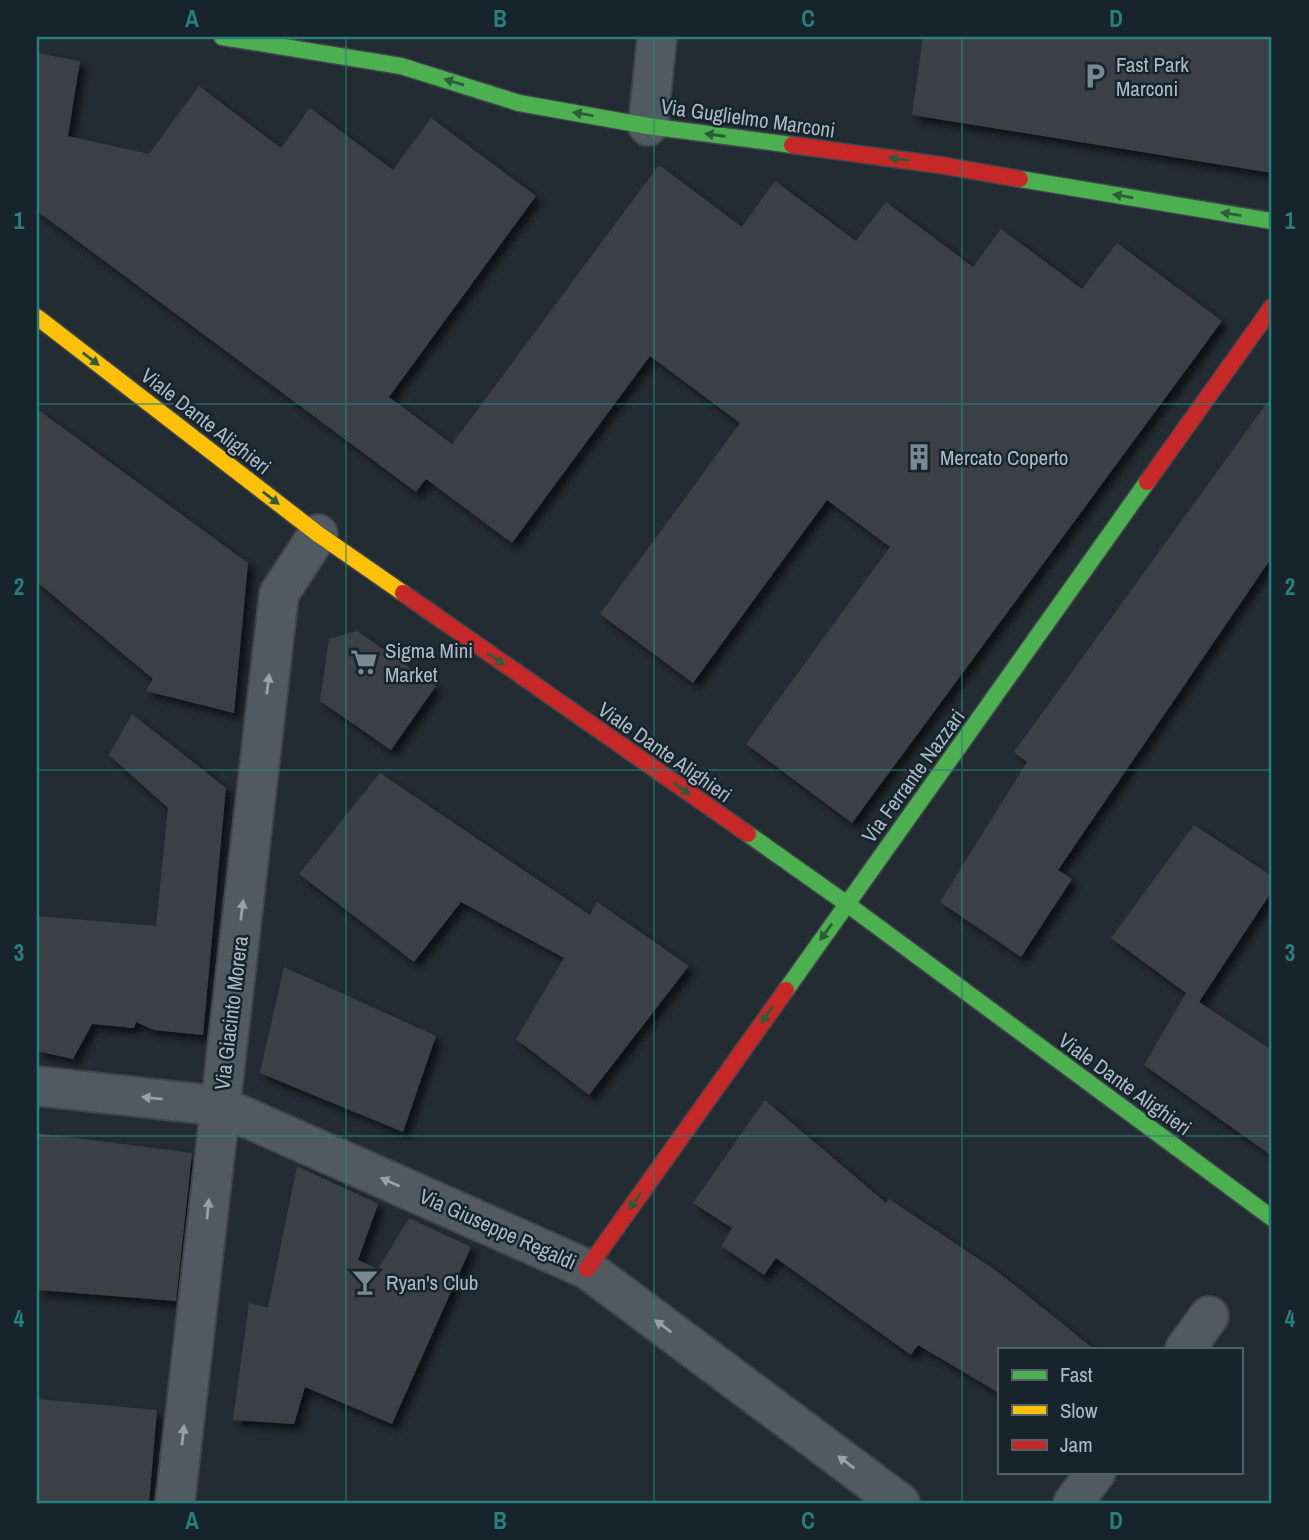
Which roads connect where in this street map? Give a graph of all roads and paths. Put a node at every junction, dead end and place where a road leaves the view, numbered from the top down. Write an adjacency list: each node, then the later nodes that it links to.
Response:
1 (222, 37): 3 (main road, Via Guglielmo Marconi, one-way to 1)
2 (657, 37): 3 (street)
3 (648, 125): 4 (main road, Via Guglielmo Marconi, one-way to 3)
4 (1272, 221)
5 (1272, 307): 8 (main road, Via Ferrante Nazzari)
6 (37, 317): 7 (main road, Viale Dante Alighieri, one-way to 7)
7 (317, 534): 8 (main road, Viale Dante Alighieri, one-way to 8); 10 (street, Via Giacinto Morera, one-way to 7)
8 (847, 904): 11 (main road, Viale Dante Alighieri); 12 (main road, Via Ferrante Nazzari, one-way to 12)
9 (37, 1086): 10 (street, Via Giuseppe Regaldi, one-way to 9)
10 (220, 1105): 12 (street, Via Giuseppe Regaldi, one-way to 10); 16 (street, Via Giacinto Morera, one-way to 10)
11 (1272, 1217)
12 (587, 1269): 17 (street, Via Giuseppe Regaldi, one-way to 12)
13 (1209, 1316): 14 (street)
14 (1186, 1348)
15 (1095, 1474): 18 (street)
16 (175, 1503)
17 (900, 1503)
18 (1073, 1503)

